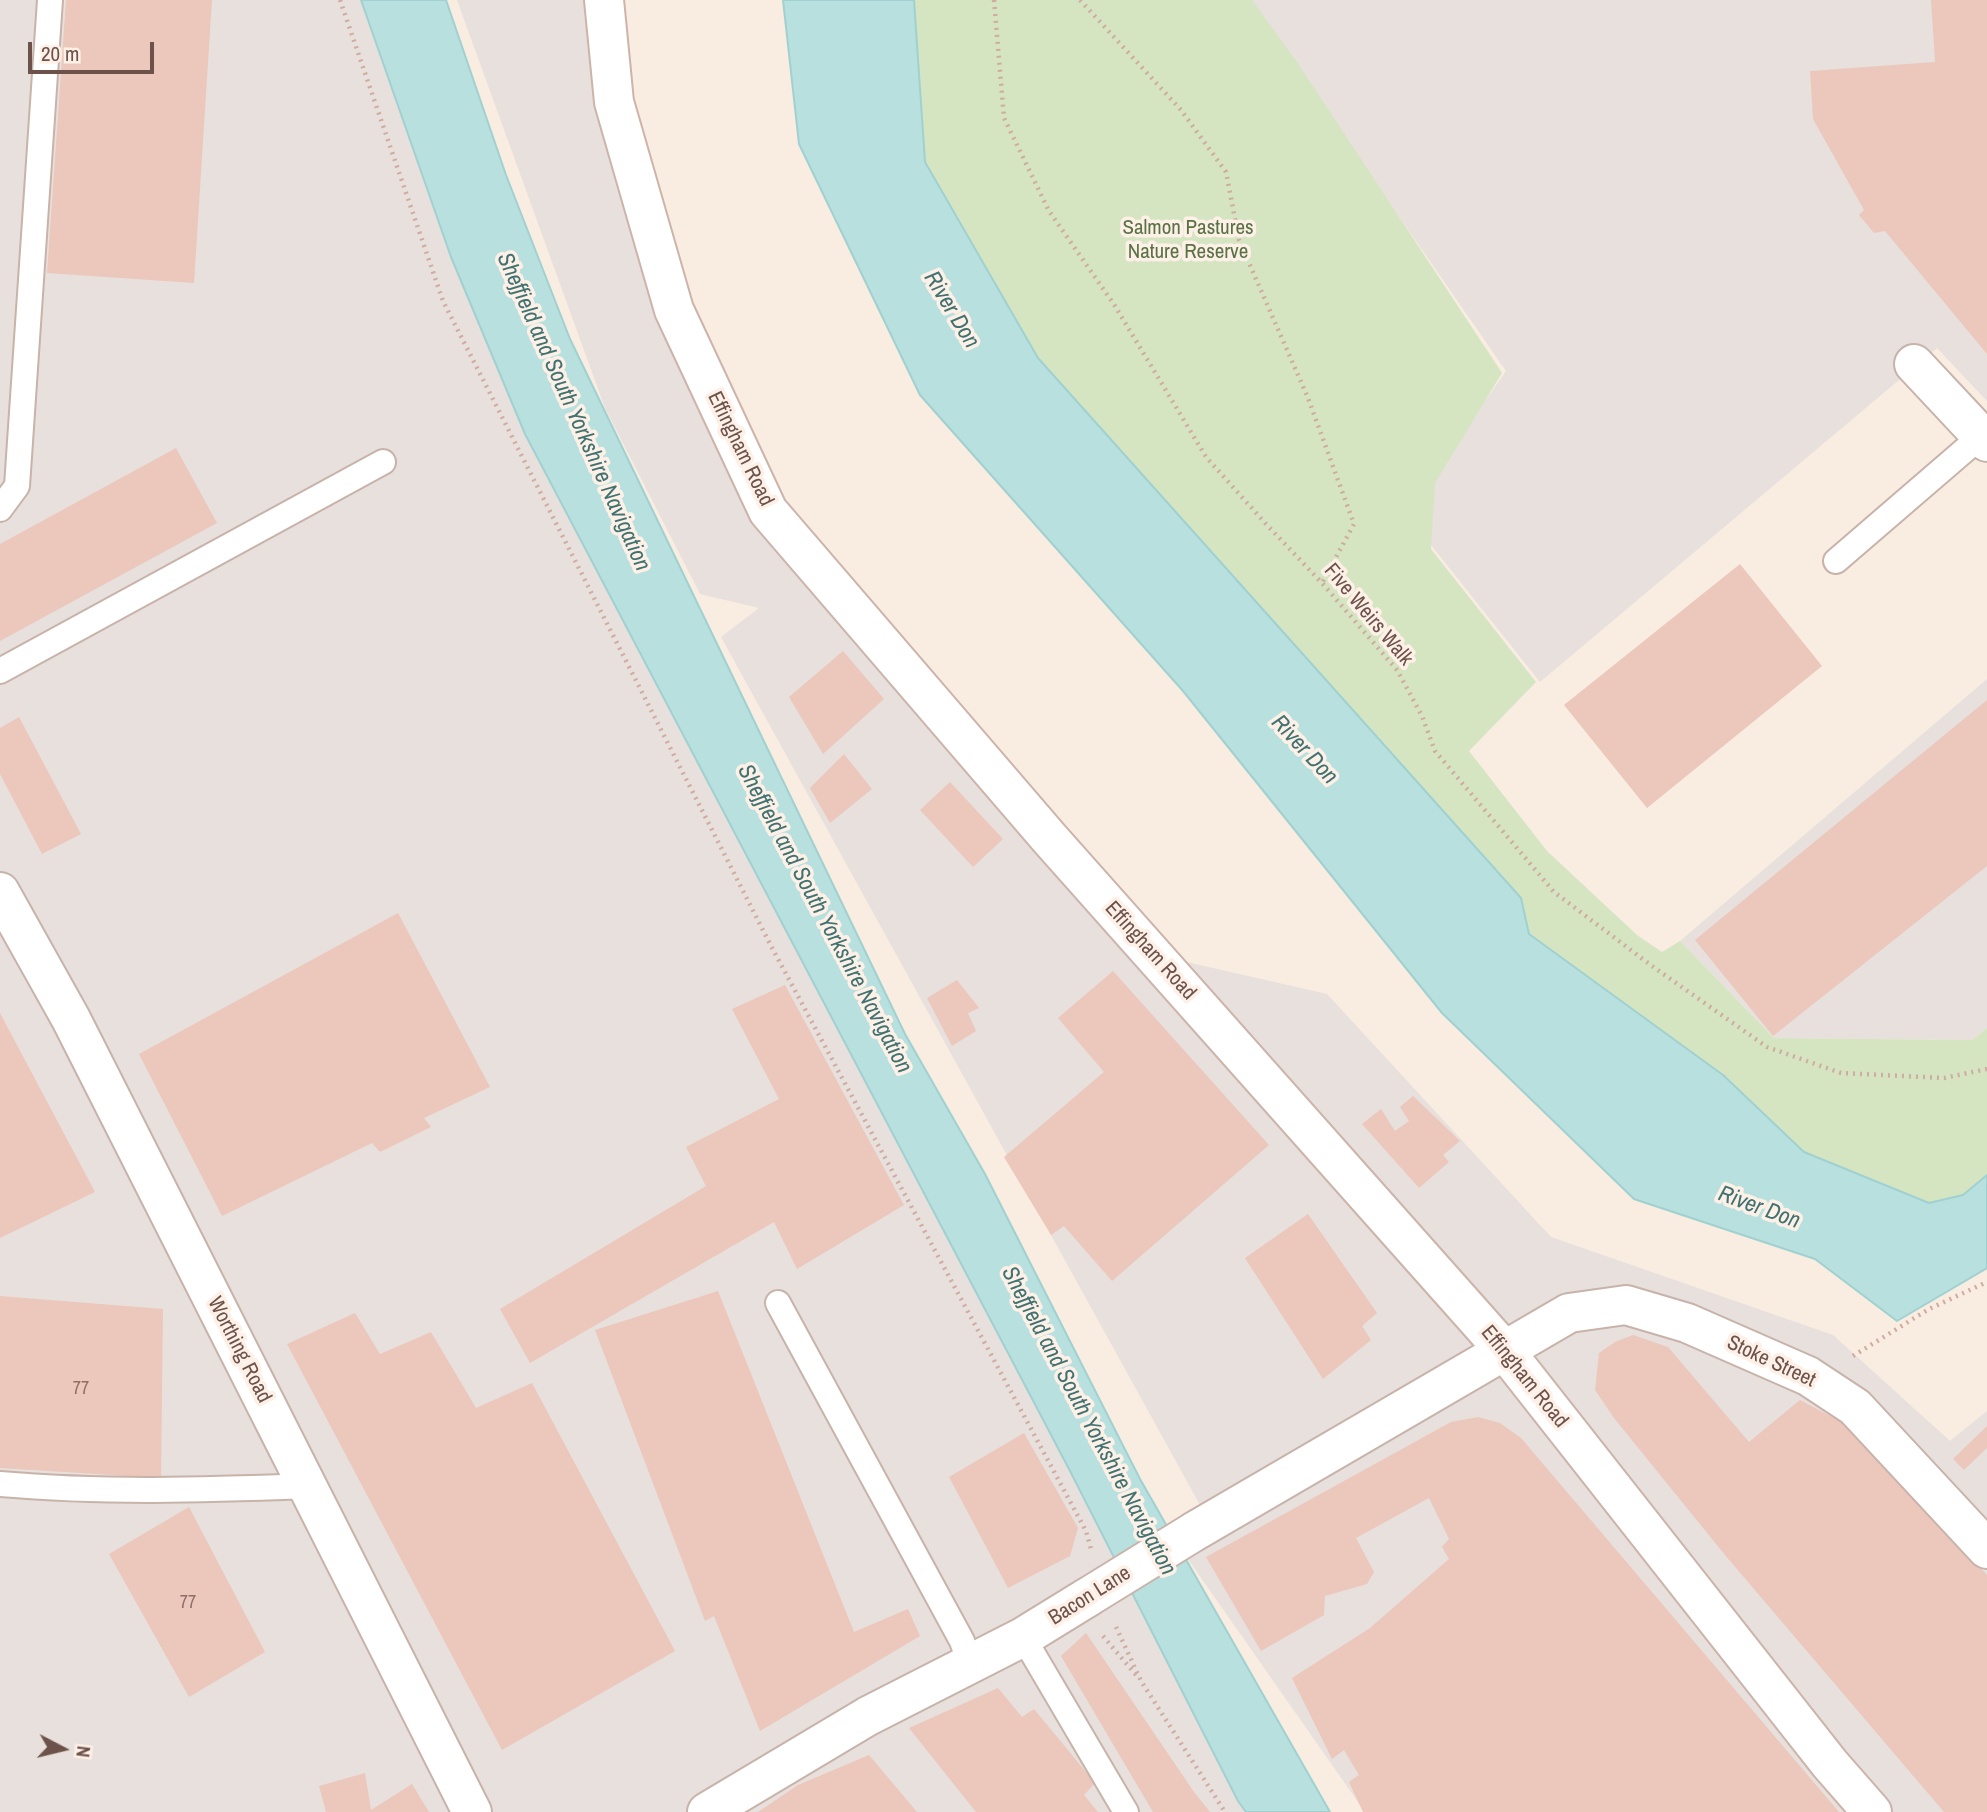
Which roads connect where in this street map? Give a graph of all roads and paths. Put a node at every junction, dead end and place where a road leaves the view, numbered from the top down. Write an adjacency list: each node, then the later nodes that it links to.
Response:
1 (50, 0): 9 (lane)
2 (340, 0): 22 (path)
3 (604, 0): 17 (street, Effingham Road)
4 (994, 0): 11 (path, Five Weirs Walk)
5 (1080, 0): 11 (path)
6 (1914, 364): 7 (street)
7 (1984, 439): 10 (lane)
8 (383, 462): 12 (lane)
9 (0, 509)
10 (1836, 561)
11 (1322, 583): 14 (path, Five Weirs Walk)
12 (0, 671)
13 (0, 892): 20 (street, Worthing Road)
14 (1985, 1069)
15 (1987, 1282): 18 (path)
16 (778, 1303): 26 (lane)
17 (1505, 1351): 18 (street, Stoke Street); 23 (street, Bacon Lane, bridge); 32 (street, Effingham Road)
18 (1821, 1385): 21 (street, Stoke Street)
19 (0, 1484): 20 (lane)
20 (307, 1486): 28 (street, Worthing Road)
21 (1987, 1549)
22 (1093, 1554)
23 (1082, 1600): 25 (street, Bacon Lane); 27 (path)
24 (1115, 1625): 27 (path)
25 (1023, 1637): 26 (street, Bacon Lane); 30 (lane)
26 (970, 1664): 29 (street, Bacon Lane)
27 (1141, 1681): 31 (path)
28 (472, 1812)
29 (707, 1812)
30 (1126, 1812)
31 (1226, 1812)
32 (1871, 1812)

